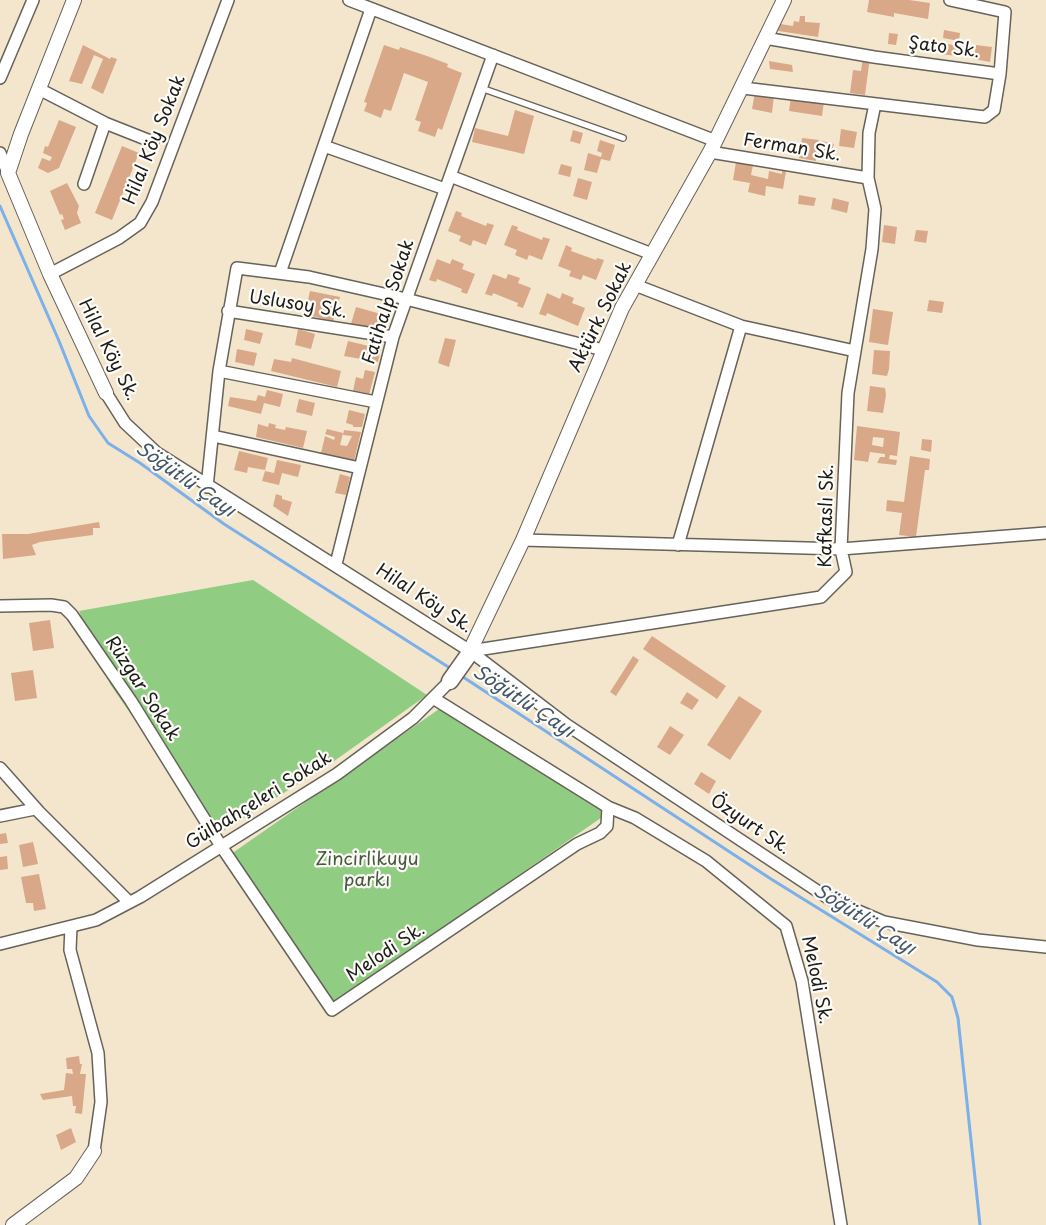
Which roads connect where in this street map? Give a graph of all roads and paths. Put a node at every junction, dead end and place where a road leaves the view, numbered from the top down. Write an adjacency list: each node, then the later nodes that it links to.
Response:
1 (33, 0): 12 (street)
2 (74, 0): 15 (street)
3 (228, 0): 30 (street, Hilal Köy Sokak)
4 (349, 0): 8 (street, Ferman Sk.)
5 (784, 0): 9 (street, Aktürk Sokak)
6 (950, 0): 7 (street, Şato Sk.)
7 (1005, 6): 11 (street, Şato Sk.)
8 (371, 9): 10 (street, Ferman Sk.); 20 (street)
9 (765, 38): 11 (street, Şato Sk.); 14 (street, Aktürk Sokak)
10 (493, 55): 13 (street, Fatihalp Sokak); 21 (street, Ferman Sk.)
11 (1000, 74): 16 (street)
12 (0, 78)
13 (481, 88): 18 (lane); 24 (street, Fatihalp Sokak)
14 (743, 88): 16 (street); 21 (street, Aktürk Sokak)
15 (38, 89): 17 (street); 23 (street)
16 (874, 104): 25 (street, Kafkaslı Sk.)
17 (105, 123): 19 (street); 26 (street)
18 (623, 138)
19 (153, 142)
20 (324, 146): 27 (street); 29 (street)
21 (713, 146): 25 (street, Ferman Sk.); 28 (street, Aktürk Sokak)
22 (0, 153): 23 (street)
23 (8, 173): 30 (street, Hilal Köy Sk.)
24 (450, 176): 27 (street, Fatihalp Sokak); 28 (street)
25 (868, 178): 37 (street, Kafkaslı Sk.)
26 (84, 184)
27 (445, 189): 32 (street, Fatihalp Sokak)
28 (652, 254): 31 (street, Aktürk Sokak)
29 (280, 273): 32 (street); 33 (street)
30 (50, 274): 39 (street, Hilal Köy Sk.)
31 (635, 285): 34 (street); 36 (street, Aktürk Sokak)
32 (406, 299): 35 (street, Fatihalp Sokak); 36 (street)
33 (228, 311): 35 (street, Uslusoy Sk.); 38 (street)
34 (741, 326): 37 (street); 46 (street)
35 (393, 337): 40 (street, Fatihalp Sokak)
36 (603, 350): 45 (street, Aktürk Sokak)
37 (855, 351): 47 (street, Kafkaslı Sk.)
38 (219, 371): 40 (street); 41 (street)
39 (106, 393): 43 (street, Hilal Köy Sk.)
40 (376, 402): 42 (street, Fatihalp Sokak)
41 (213, 436): 42 (street); 43 (street)
42 (360, 468): 48 (street, Fatihalp Sokak)
43 (207, 487): 48 (street, Hilal Köy Sk.)
44 (1046, 532): 47 (street)
45 (523, 540): 46 (street); 50 (street, Aktürk Sokak)
46 (678, 545): 47 (street)
47 (841, 549): 50 (street, Kafkaslı Sk.)
48 (336, 564): 50 (street, Hilal Köy Sk.)
49 (0, 606): 57 (street, Rüzgar Sokak)
50 (468, 654): 51 (main road); 61 (street, Özyurt Sk.)
51 (450, 681): 52 (street, Gülbahçeleri Sokak)
52 (433, 698): 54 (street, Melodi Sk.); 57 (street, Gülbahçeleri Sokak)
53 (0, 768): 55 (street)
54 (608, 807): 57 (street, Melodi Sk.); 64 (street, Melodi Sk.)
55 (35, 808): 56 (street); 58 (street)
56 (0, 816)
57 (221, 846): 58 (street, Gülbahçeleri Sokak)
58 (129, 902): 59 (street, Gülbahçeleri Sokak)
59 (71, 927): 60 (street, Gülbahçeleri Sokak); 62 (street)
60 (0, 944)
61 (1046, 947)
62 (94, 1152): 63 (street)
63 (13, 1225)
64 (841, 1225)

